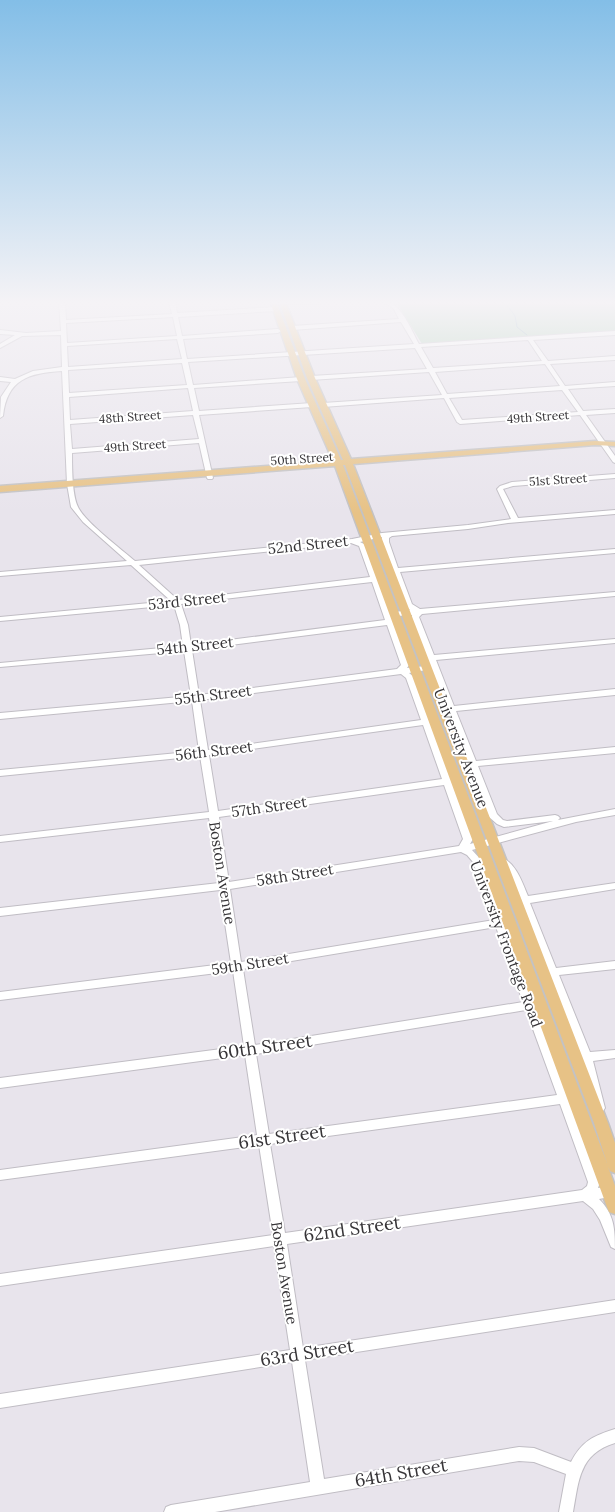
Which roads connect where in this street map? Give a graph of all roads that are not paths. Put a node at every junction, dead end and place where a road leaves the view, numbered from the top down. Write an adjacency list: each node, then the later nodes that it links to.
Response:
1 (37, 372): 10 (street)
2 (65, 372): 14 (street)
3 (187, 372): 12 (street)
4 (303, 372): 9 (main road, University Avenue)
5 (409, 372): 9 (street)
6 (431, 372): 15 (street)
7 (553, 372): 13 (street)
8 (0, 379): 10 (street)
9 (306, 379): 12 (street); 16 (main road, University Avenue)
10 (14, 381): 20 (street)
11 (615, 384): 13 (street, 48th Street)
12 (190, 386): 14 (street); 18 (street)
13 (564, 388): 15 (street, 48th Street); 19 (street)
14 (66, 395): 21 (street)
15 (444, 396): 16 (street, 48th Street); 19 (street, 49th Street)
16 (318, 405): 18 (street, 48th Street); 27 (main road, University Avenue)
17 (615, 411): 19 (street, 49th Street)
18 (196, 413): 21 (street, 48th Street); 22 (street)
19 (582, 414): 24 (street)
20 (0, 416)
21 (68, 422): 25 (street)
22 (202, 441): 25 (street, 49th Street); 28 (street)
23 (615, 444): 24 (main road, 50th Street)
24 (604, 445): 26 (street); 27 (main road, 50th Street)
25 (69, 451): 30 (street)
26 (615, 461)
27 (344, 465): 28 (main road, 50th Street); 37 (main road, University Avenue)
28 (209, 476): 30 (main road, 50th Street)
29 (615, 476): 31 (street, 51st Street)
30 (71, 487): 32 (main road, 50th Street); 33 (main road, 50th Street); 40 (street)
31 (502, 487): 35 (street)
32 (0, 489)
33 (0, 494)
34 (615, 512): 35 (street, 52nd Street)
35 (516, 520): 36 (street, 52nd Street)
36 (390, 534): 37 (street, 52nd Street); 41 (street)
37 (371, 537): 38 (street, 52nd Street); 47 (main road, University Avenue)
38 (352, 541): 40 (street, 52nd Street); 43 (street, University Frontage Road)
39 (615, 551): 41 (street)
40 (135, 563): 42 (street, 52nd Street); 45 (street)
41 (396, 570): 46 (street)
42 (0, 574)
43 (374, 579): 45 (street, 53rd Street); 47 (street, University Frontage Road)
44 (615, 594): 46 (street, 54th Street)
45 (177, 603): 48 (street, 53rd Street); 50 (street, Boston Avenue)
46 (420, 612): 47 (street, 54th Street); 52 (street)
47 (397, 616): 50 (street, 54th Street); 52 (main road, University Avenue); 53 (street, University Frontage Road)
48 (0, 619)
49 (615, 641): 52 (street, 55th Street)
50 (187, 648): 51 (street, 54th Street); 55 (street, Boston Avenue)
51 (0, 665)
52 (424, 665): 53 (street, 55th Street); 56 (street); 67 (main road, University Avenue); 70 (main road, University Avenue)
53 (401, 670): 55 (street, 55th Street); 58 (street, University Frontage Road)
54 (615, 692): 56 (street)
55 (195, 698): 57 (street, 55th Street); 60 (street, Boston Avenue)
56 (449, 709): 61 (street)
57 (0, 716)
58 (426, 722): 60 (street, 56th Street); 63 (street, University Frontage Road)
59 (615, 750): 61 (street)
60 (203, 753): 62 (street, 56th Street); 65 (street, Boston Avenue)
61 (472, 764): 68 (street)
62 (0, 774)
63 (448, 781): 65 (street, 57th Street); 71 (street, University Frontage Road)
64 (615, 812): 66 (street, 58th Street)
65 (213, 816): 69 (street, 57th Street); 73 (street, Boston Avenue)
66 (586, 816): 68 (street, 58th Street); 70 (street, 58th Street)
67 (485, 822): 68 (street, 58th Street); 70 (main road, University Avenue)
68 (508, 824)
69 (0, 839)
70 (487, 844): 71 (street, 58th Street); 72 (main road, University Avenue); 91 (main road, University Avenue)
71 (462, 849): 73 (street, 58th Street); 77 (street, University Frontage Road)
72 (499, 858): 75 (street, University Frontage Road); 88 (main road, University Avenue)
73 (224, 886): 76 (street, 58th Street); 79 (street, Boston Avenue)
74 (615, 886): 75 (street)
75 (524, 900): 80 (street, University Frontage Road)
76 (0, 912)
77 (499, 923): 79 (street, 59th Street); 82 (street, University Frontage Road)
78 (615, 965): 80 (street)
79 (236, 966): 81 (street, 59th Street); 83 (street, Boston Avenue)
80 (552, 972): 85 (street, University Frontage Road)
81 (0, 996)
82 (529, 1005): 83 (street, 60th Street); 87 (street, University Frontage Road)
83 (250, 1050): 86 (street, 60th Street); 89 (street, Boston Avenue)
84 (615, 1054): 85 (street)
85 (586, 1057): 88 (street, University Frontage Road)
86 (0, 1083)
87 (564, 1099): 89 (street, 61st Street); 95 (street, University Frontage Road)
88 (601, 1123): 90 (main road, University Avenue)
89 (264, 1139): 93 (street, 61st Street); 97 (street, Boston Avenue)
90 (613, 1152): 91 (street); 92 (main road, University Avenue)
91 (595, 1154): 94 (main road, University Avenue)
92 (615, 1166)
93 (0, 1175)
94 (612, 1191): 95 (street, 62nd Street); 96 (main road, University Avenue)
95 (585, 1195): 97 (street, 62nd Street); 98 (street)
96 (615, 1207)
97 (279, 1240): 99 (street, 62nd Street); 101 (street, Boston Avenue)
98 (615, 1243)
99 (0, 1280)
100 (615, 1306): 101 (street, 63rd Street)
101 (297, 1355): 102 (street, 63rd Street); 105 (street, Boston Avenue)
102 (0, 1401)
103 (615, 1436): 104 (street)
104 (574, 1470): 105 (street, 64th Street); 107 (street)
105 (318, 1487): 106 (street, 64th Street)
106 (171, 1512)
107 (566, 1512)

